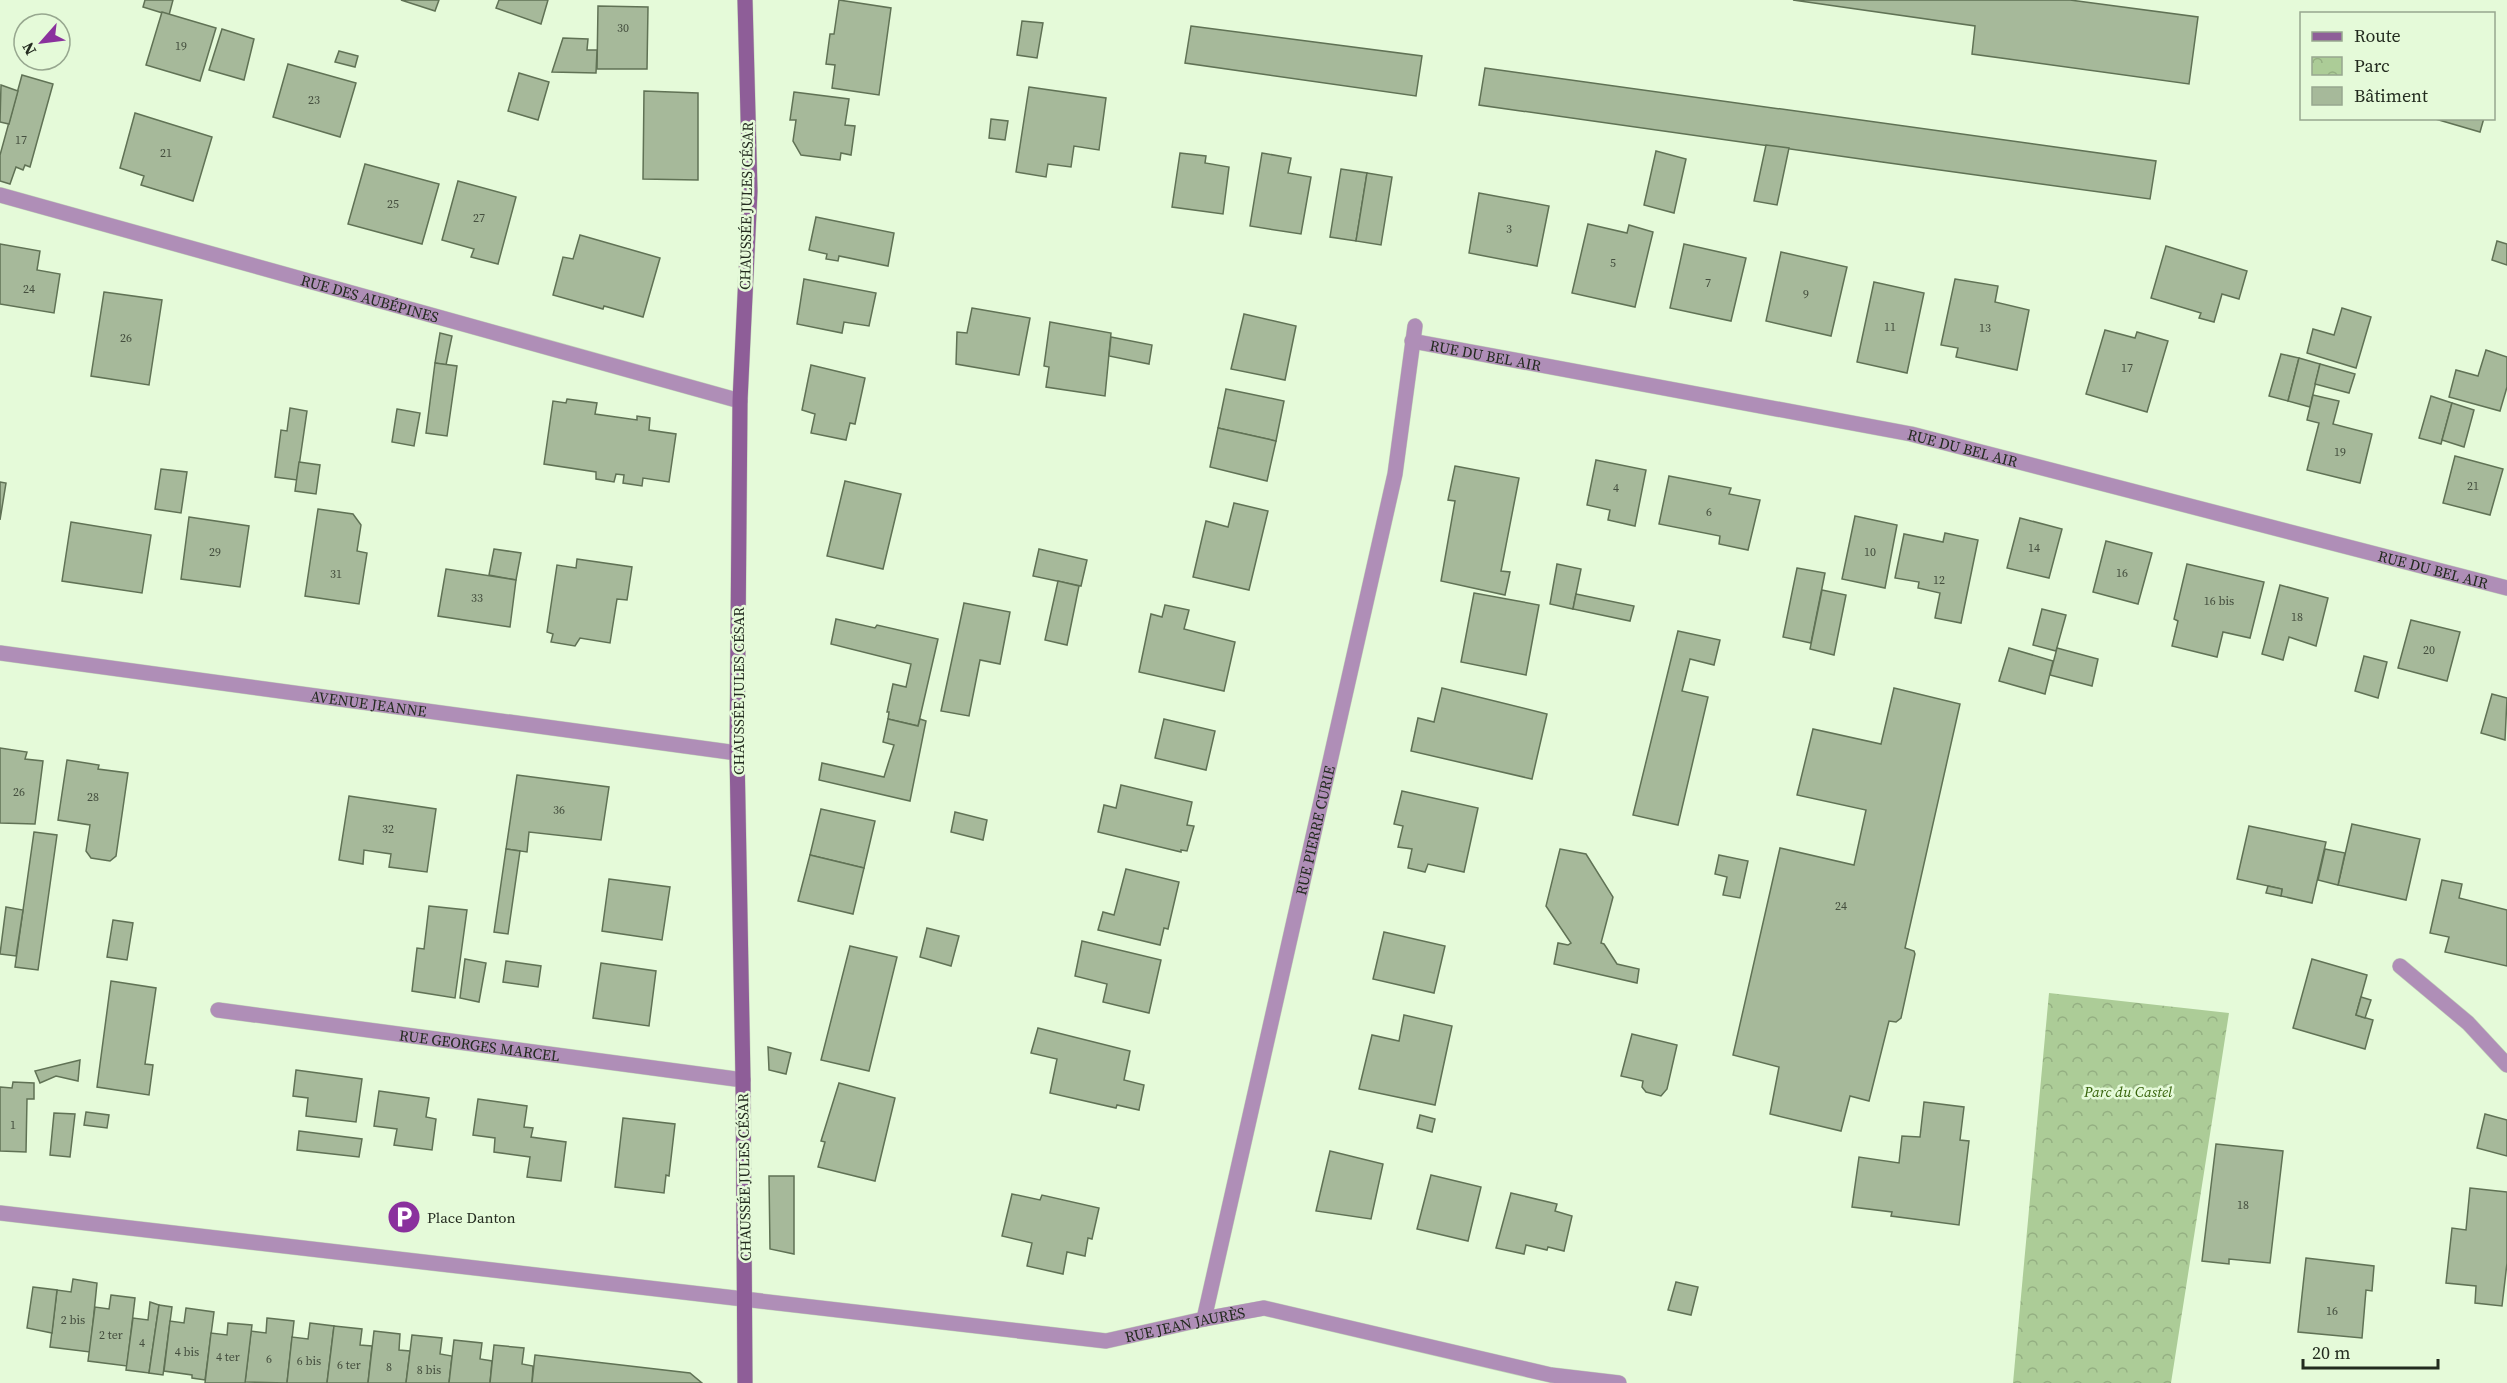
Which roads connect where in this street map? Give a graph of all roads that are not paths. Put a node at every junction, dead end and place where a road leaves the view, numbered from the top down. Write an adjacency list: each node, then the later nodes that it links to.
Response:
1 (745, 0): 4 (street, CHAUSSÉE JULES CÉSAR)
2 (0, 195): 4 (street, RUE DES AUBÉPINES)
3 (1413, 333): 5 (street, RUE DU BEL AIR); 14 (street, RUE PIERRE CURIE)
4 (740, 401): 7 (street, CHAUSSÉE JULES CÉSAR)
5 (2507, 588)
6 (0, 653): 7 (street, AVENUE JEANNE)
7 (737, 753): 11 (street, CHAUSSÉE JULES CÉSAR)
8 (2400, 966): 10 (street)
9 (218, 1010): 11 (street, RUE GEORGES MARCEL)
10 (2507, 1065)
11 (743, 1080): 13 (street, CHAUSSÉE JULES CÉSAR)
12 (0, 1213): 13 (street)
13 (745, 1301): 14 (street, RUE JEAN JAURÈS); 15 (street, CHAUSSÉE JULES CÉSAR)
14 (1204, 1319): 16 (street, RUE JEAN JAURÈS)
15 (745, 1383)
16 (1619, 1383)

